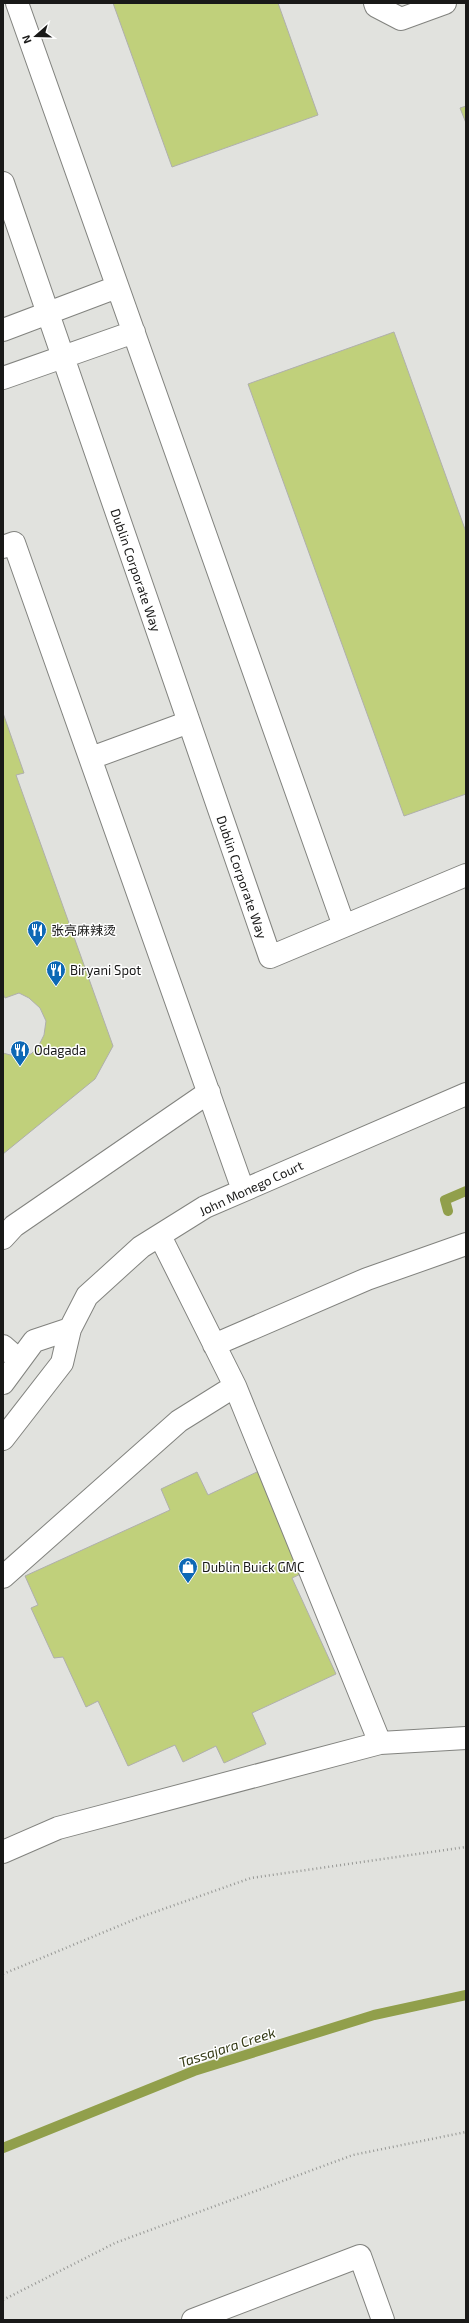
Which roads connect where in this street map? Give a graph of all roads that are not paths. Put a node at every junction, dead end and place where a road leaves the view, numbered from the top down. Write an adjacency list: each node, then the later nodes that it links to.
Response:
1 (17, 3): 5 (street)
2 (375, 3): 3 (street)
3 (445, 3)
4 (3, 183): 6 (street, Dublin Corporate Way)
5 (117, 287): 6 (street); 8 (street)
6 (48, 314): 7 (street); 9 (street, Dublin Corporate Way)
7 (3, 330)
8 (134, 332): 9 (street); 15 (street)
9 (63, 358): 10 (street); 12 (street, Dublin Corporate Way)
10 (3, 378)
11 (3, 547): 13 (street)
12 (189, 722): 13 (street); 15 (street, Dublin Corporate Way)
13 (90, 758): 16 (street)
14 (466, 875): 15 (street)
15 (344, 926)
16 (209, 1092): 18 (street); 20 (street)
17 (466, 1094): 18 (street, John Monego Court)
18 (244, 1190): 19 (street, John Monego Court)
19 (160, 1236): 22 (street, John Monego Court); 23 (street)
20 (3, 1238)
21 (466, 1244): 23 (street)
22 (70, 1329): 24 (street); 27 (street, John Monego Court)
23 (214, 1345): 26 (street)
24 (11, 1353): 25 (street)
25 (3, 1383)
26 (234, 1386): 28 (street); 30 (street)
27 (3, 1440)
28 (3, 1577)
29 (466, 1738): 30 (street)
30 (380, 1743): 31 (street)
31 (3, 1852)
32 (192, 2320): 33 (street)
33 (384, 2320)

